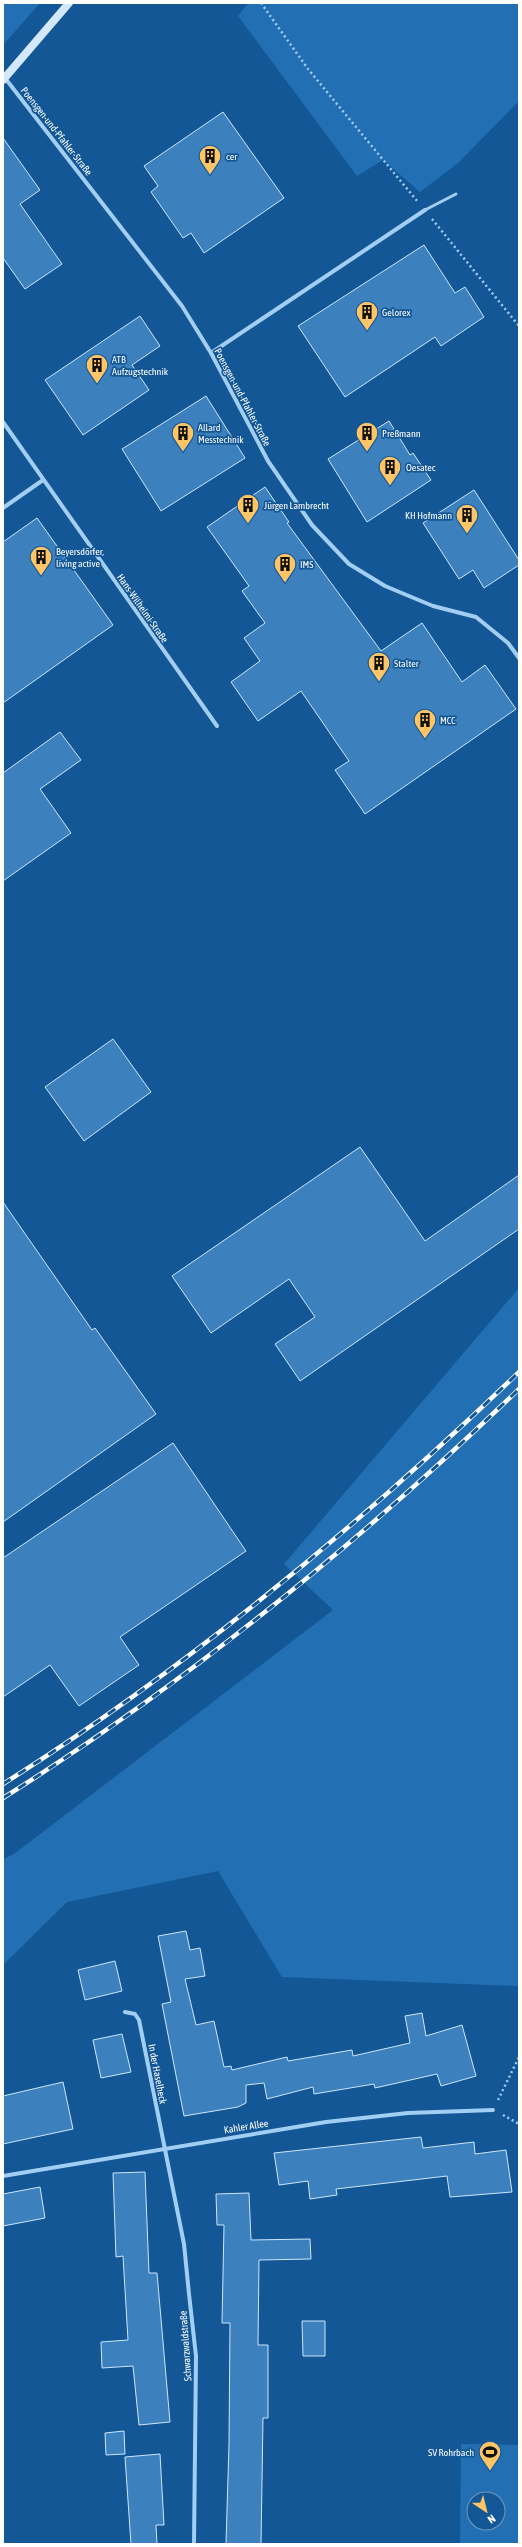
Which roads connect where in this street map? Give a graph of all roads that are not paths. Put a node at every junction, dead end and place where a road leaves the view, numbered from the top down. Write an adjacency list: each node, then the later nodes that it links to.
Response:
1 (69, 3): 2 (street)
2 (4, 79): 5 (street, Poensgen-und-Pfahler-Straße)
3 (456, 194): 4 (lane)
4 (425, 210): 5 (street)
5 (211, 353): 9 (street, Poensgen-und-Pfahler-Straße)
6 (3, 422): 7 (street, Hans-Wilhelmi-Straße)
7 (43, 480): 8 (street); 10 (street, Hans-Wilhelmi-Straße)
8 (3, 508)
9 (519, 658)
10 (217, 726)
11 (125, 2012): 13 (street, In der Haselheck)
12 (493, 2110): 13 (street, Kahler Allee)
13 (165, 2149): 14 (street, Kahler Allee); 15 (street, Schwarzwaldstraße)
14 (3, 2176)
15 (194, 2544)

